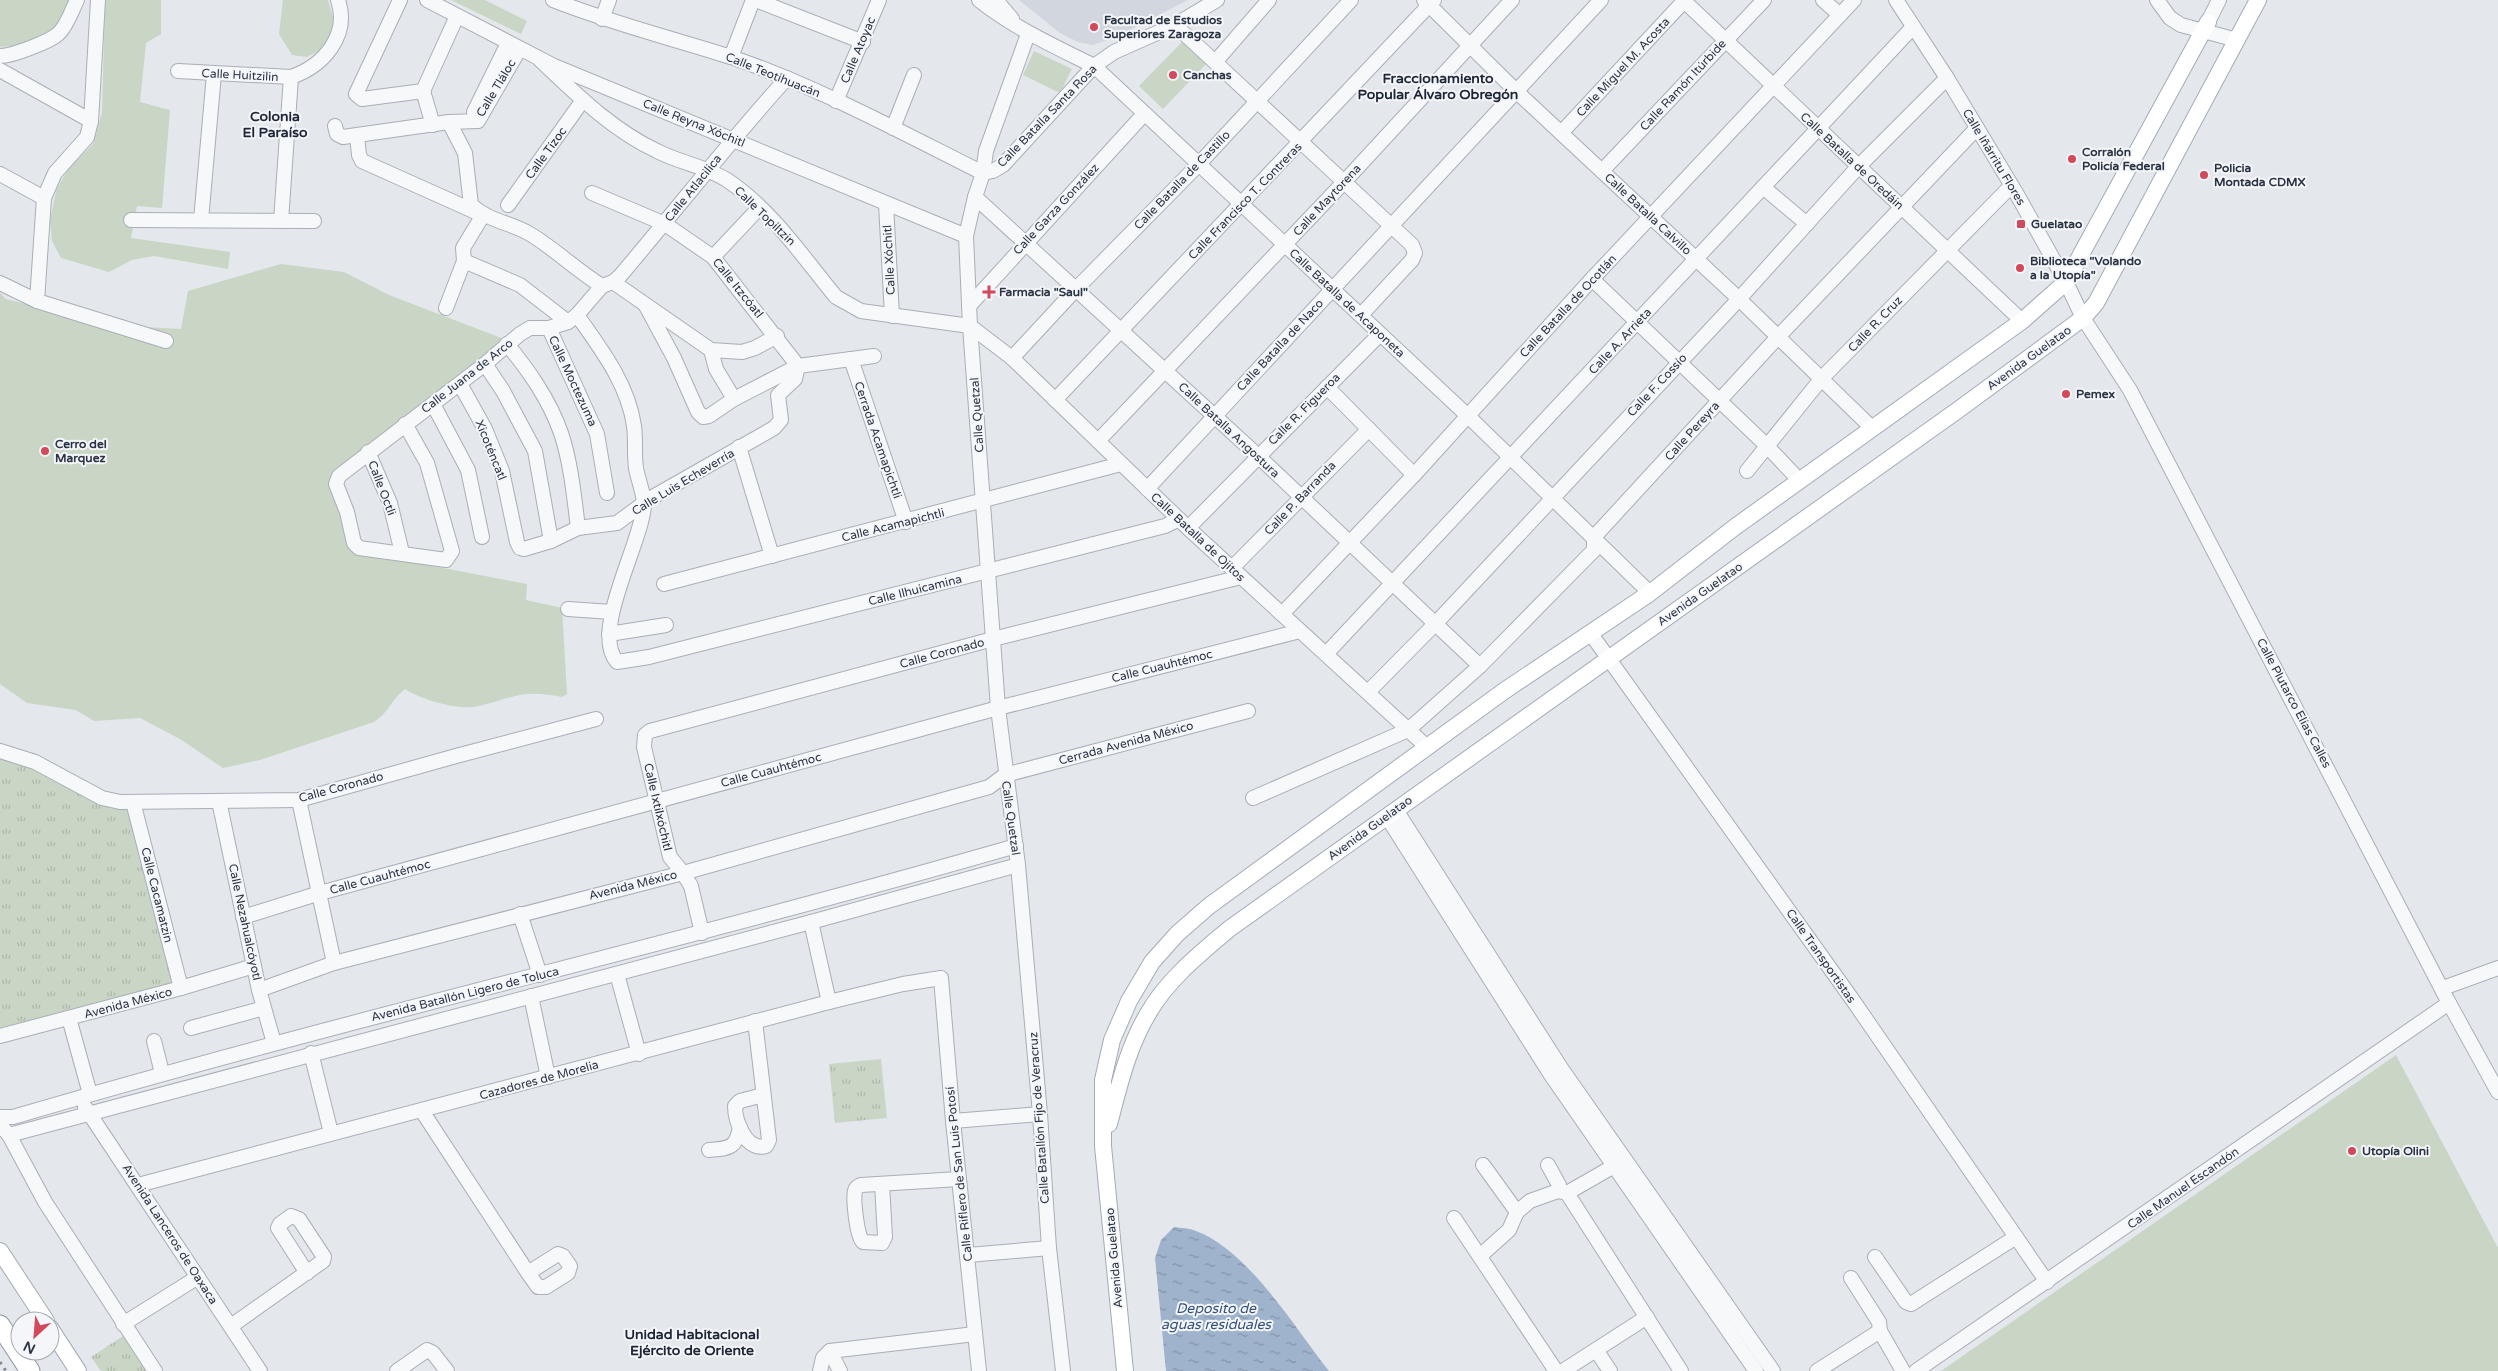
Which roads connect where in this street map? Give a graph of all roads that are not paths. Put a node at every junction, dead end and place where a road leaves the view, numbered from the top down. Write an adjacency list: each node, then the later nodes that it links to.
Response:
1 (78, 0): 38 (street)
2 (98, 0): 57 (street)
3 (338, 0): 47 (street, Calle Huitzilin)
4 (400, 0): 51 (street)
5 (427, 0): 27 (street, Calle Reyna Xóchitl)
6 (553, 0): 28 (street, Calle Teotihuacán)
7 (609, 0): 28 (street)
8 (754, 0): 35 (street); 39 (street)
9 (878, 0): 35 (street, Calle Atoyac)
10 (978, 0): 32 (street)
11 (996, 0): 32 (street)
12 (1216, 0): 29 (street, Calle Batalla Santa Rosa)
13 (1269, 0): 41 (street)
14 (1351, 0): 55 (street, Calle Batalla de Castillo)
15 (1512, 0): 37 (street, Calle Maytorena)
16 (1601, 0): 52 (street, Calle Batalla de Naco)
17 (1684, 0): 33 (street, Calle Batalla de Oredáin); 64 (street, Calle Miguel M. Acosta)
18 (1764, 0): 33 (street, Calle Ramón Itúrbide)
19 (1823, 0): 26 (street)
20 (1854, 0): 26 (street, Calle Batalla de Ocotlán)
21 (1896, 0): 30 (street, Calle Iñárritu Flores)
22 (2157, 0): 31 (street)
23 (2219, 0): 31 (street, Avenida Guelatao)
24 (2258, 0): 34 (main road, Avenida Guelatao)
25 (1429, 2): 37 (street, Calle Batalla Calvillo); 67 (street, Calle Francisco T. Contreras)
26 (1840, 15): 50 (street, Calle Batalla de Ocotlán)
27 (457, 16): 36 (street, Calle Reyna Xóchitl); 51 (street)
28 (602, 20): 39 (street, Calle Teotihuacán)
29 (1175, 25): 41 (street); 42 (street, Calle Batalla Santa Rosa)
30 (1913, 27): 49 (street, Calle Iñárritu Flores); 63 (street, Calle A. Arrieta)
31 (2205, 27): 34 (street); 103 (main road, Avenida Guelatao)
32 (1024, 31): 42 (street, Calle Batalla de Acaponeta); 72 (street, Calle Quetzal)
33 (1725, 40): 50 (street, Calle Batalla de Oredáin); 71 (street, Calle Ramón Itúrbide)
34 (2237, 40): 115 (main road, Avenida Guelatao)
35 (863, 42): 54 (street, Calle Atoyac)
36 (514, 46): 40 (street, Calle Reyna Xóchitl); 58 (street, Calle Tláloc)
37 (1469, 46): 52 (street, Calle Batalla Calvillo); 74 (street, Calle Maytorena)
38 (0, 56)
39 (731, 57): 48 (street, Calle Teotihuacán)
40 (540, 60): 53 (street, Calle Topiltzin); 66 (street, Calle Reyna Xóchitl)
41 (1216, 61): 55 (street)
42 (1094, 66): 56 (street, Calle Batalla de Acaponeta); 72 (street, Calle Batalla Santa Rosa)
43 (0, 70): 57 (street)
44 (178, 72): 45 (street, Calle Huitzilin)
45 (214, 74): 47 (street, Calle Huitzilin); 88 (street)
46 (914, 75): 61 (street)
47 (291, 77): 89 (street)
48 (787, 78): 54 (street, Calle Teotihuacán); 66 (street, Calle Atlacilica)
49 (1947, 78): 62 (street, Calle Iñárritu Flores); 69 (street, Calle F. Cossío)
50 (1773, 86): 63 (street, Calle Batalla de Oredáin); 86 (street, Calle Batalla de Ocotlán)
51 (422, 91): 59 (street)
52 (1517, 92): 64 (street, Calle Batalla Calvillo); 93 (street, Calle Batalla de Naco)
53 (583, 100): 70 (street, Calle Topiltzin); 82 (street, Calle Tízoc)
54 (836, 101): 61 (street, Calle Teotihuacán)
55 (1256, 102): 67 (street); 68 (street, Calle Batalla de Castillo)
56 (1144, 114): 68 (street, Calle Batalla de Acaponeta); 95 (street, Calle Garza González)
57 (91, 121): 78 (street)
58 (449, 122): 59 (street); 85 (street)
59 (433, 125): 65 (street)
60 (335, 126): 65 (street)
61 (893, 128): 72 (street, Calle Teotihuacán)
62 (1977, 128): 75 (street, Calle Iñárritu Flores); 83 (street, Calle Pereyra)
63 (1818, 129): 69 (street, Calle Batalla de Oredáin); 76 (street, Calle A. Arrieta)
64 (1561, 134): 71 (street, Calle Batalla Calvillo)
65 (357, 136): 85 (street)
66 (733, 138): 70 (street, Calle Atlacilica); 81 (street, Calle Reyna Xóchitl)
67 (1301, 141): 74 (street); 80 (street, Calle Francisco T. Contreras)
68 (1198, 164): 80 (street, Calle Batalla de Acaponeta); 105 (street, Calle Batalla de Castillo)
69 (1858, 167): 83 (street, Calle Batalla de Oredáin); 92 (street, Calle F. Cossío)
70 (710, 170): 84 (street, Calle Topiltzin); 91 (street, Calle Atlacilica)
71 (1602, 171): 86 (street, Calle Batalla Calvillo)
72 (983, 173): 79 (street, Calle Quetzal)
73 (0, 174): 78 (street)
74 (1345, 181): 93 (street); 96 (street, Calle Maytorena)
75 (2011, 186): 97 (street, Calle R. Cruz); 103 (street, Calle Iñárritu Flores)
76 (1764, 188): 92 (street); 99 (street, Calle A. Arrieta)
77 (592, 193): 91 (street, Calle Itzcóatl)
78 (44, 198): 108 (street)
79 (975, 198): 94 (street, Calle Quetzal); 95 (street, Calle Batalla Angostura)
80 (1242, 203): 96 (street, Calle Batalla de Acaponeta); 120 (street, Calle Francisco T. Contreras)
81 (886, 204): 94 (street, Calle Reyna Xóchitl); 113 (street, Calle Xóchitl)
82 (508, 205)
83 (1901, 207): 97 (street, Calle Batalla de Oredáin); 123 (street, Calle Pereyra)
84 (759, 208): 98 (street); 113 (street, Calle Topiltzin)
85 (483, 216): 100 (street); 102 (street)
86 (1651, 216): 99 (street, Calle Batalla Calvillo); 101 (street, Calle Batalla de Ocotlán)
87 (131, 220): 88 (street)
88 (201, 220): 89 (street)
89 (281, 220): 90 (street)
90 (314, 221)
91 (665, 224): 98 (street, Calle Itzcóatl); 102 (street, Calle Atlacilica)
92 (1807, 224): 107 (street, Calle F. Cossío)
93 (1392, 227): 106 (street, Calle Batalla de Naco); 112 (street)
94 (966, 236): 110 (street, Calle Quetzal)
95 (1025, 242): 105 (street, Calle Batalla Angostura); 110 (street, Calle Garza González)
96 (1285, 244): 106 (street, Calle Batalla de Acaponeta); 133 (street, Calle Maytorena)
97 (1947, 250): 116 (street, Calle Batalla de Oredáin); 134 (street, Calle R. Cruz)
98 (713, 257): 122 (street, Calle Itzcóatl)
99 (1696, 260): 107 (street, Calle Batalla Calvillo); 117 (street, Calle A. Arrieta)
100 (464, 261): 111 (street); 114 (street)
101 (1592, 279): 117 (street); 142 (street, Calle Batalla de Ocotlán)
102 (612, 281): 109 (street); 114 (street)
103 (2066, 282): 115 (street, Calle Iñárritu Flores); 116 (main road, Avenida Guelatao)
104 (0, 283): 108 (street)
105 (1076, 289): 120 (street, Calle Batalla Angostura); 128 (street, Calle Batalla de Castillo)
106 (1334, 289): 112 (street, Calle Batalla de Acaponeta); 141 (street, Calle Batalla de Naco)
107 (1738, 299): 123 (street, Calle Batalla Calvillo); 130 (street, Calle F. Cossío)
108 (36, 301): 124 (street)
109 (646, 306): 126 (street); 137 (street)
110 (969, 306): 118 (street, Calle Quetzal)
111 (446, 308)
112 (1361, 314): 121 (street, Calle Batalla de Acaponeta)
113 (892, 316): 118 (street, Calle Topiltzin)
114 (572, 318): 119 (street, Calle Juana de Arco); 160 (street)
115 (2083, 318): 187 (main road, Avenida Guelatao); 221 (street, Calle Plutarco Elías Calles)
116 (2022, 321): 144 (main road, Avenida Guelatao)
117 (1638, 323): 130 (street); 151 (street, Calle A. Arrieta)
118 (970, 326): 128 (street, Calle Batalla de Ojitos); 161 (street, Calle Quetzal)
119 (549, 328): 125 (street, Calle Juana de Arco); 157 (street, Calle Moctezuma)
120 (1122, 330): 133 (street, Calle Batalla Angostura); 138 (street, Calle Francisco T. Contreras)
121 (1380, 334): 136 (street, Calle R. Figueroa); 142 (street, Calle Batalla de Acaponeta)
122 (776, 336): 126 (street); 132 (street, Calle Itzcóatl)
123 (1778, 338): 134 (street, Calle Batalla Calvillo); 139 (street, Calle Pereyra)
124 (166, 341)
125 (507, 344): 131 (street, Calle Juana de Arco); 164 (street)
126 (711, 350): 137 (street)
127 (874, 356): 129 (street)
128 (1012, 358): 138 (street, Calle Batalla de Ojitos)
129 (851, 359): 132 (street); 162 (street, Cerrada Acamapichtli)
130 (1678, 362): 139 (street); 159 (street, Calle F. Cossío)
131 (485, 364): 135 (street, Calle Juana de Arco); 167 (street)
132 (798, 366): 137 (street); 148 (street, Calle Luis Echeverría)
133 (1164, 371): 141 (street, Calle Batalla Angostura); 146 (street, Calle Maytorena)
134 (1822, 378): 144 (street, Calle Batalla Calvillo); 147 (street, Calle R. Cruz)
135 (460, 384): 140 (street, Calle Juana de Arco); 169 (street, Xicoténcatl)
136 (1327, 386): 145 (street); 150 (street, Calle R. Figueroa)
137 (734, 399)
138 (1055, 400): 146 (street, Calle Batalla de Ojitos)
139 (1719, 400): 147 (street); 166 (street, Calle Pereyra)
140 (433, 404): 143 (street, Calle Juana de Arco); 165 (street)
141 (1214, 416): 150 (street, Calle Batalla Angostura); 156 (street, Calle Batalla de Naco)
142 (1468, 416): 151 (street, Calle Batalla de Acaponeta); 154 (street, Calle Batalla de Ocotlán)
143 (405, 424): 149 (street, Calle Juana de Arco); 170 (street)
144 (1872, 428): 155 (main road, Avenida Guelatao)
145 (1369, 429): 154 (street); 158 (street, Calle P. Barranda)
146 (1098, 441): 152 (street, Calle Batalla de Ojitos)
147 (1766, 445): 153 (street, Calle R. Cruz); 155 (street)
148 (739, 447): 160 (street, Calle Luis Echeverría); 171 (street)
149 (368, 452): 170 (street, Calle Octli); 170 (street, Calle Juana de Arco)
150 (1257, 456): 158 (street, Calle Batalla Angostura); 163 (street, Calle R. Figueroa)
151 (1510, 457): 159 (street, Calle Batalla de Acaponeta); 175 (street, Calle A. Arrieta)
152 (1121, 464): 156 (street, Calle Batalla de Ojitos); 161 (street, Calle Acamapichtli)
153 (1747, 471)
154 (1414, 475): 168 (street, Calle Batalla de Ocotlán)
155 (1800, 481): 176 (main road, Avenida Guelatao)
156 (1147, 489): 163 (street, Calle Batalla de Ojitos)
157 (607, 493)
158 (1300, 497): 168 (street, Calle Batalla Angostura); 173 (street, Calle P. Barranda)
159 (1553, 497): 166 (street, Calle Batalla de Acaponeta); 180 (street, Calle F. Cossío)
160 (644, 502): 164 (street, Calle Luis Echeverría); 178 (street)
161 (983, 502): 162 (street, Calle Acamapichtli); 172 (street, Calle Quetzal)
162 (906, 522): 171 (street, Calle Acamapichtli)
163 (1184, 523): 172 (street, Calle Ilhuicamina); 173 (street, Calle Batalla de Ojitos)
164 (578, 528): 167 (street, Calle Luis Echeverría)
165 (482, 537)
166 (1594, 537): 176 (street, Calle Batalla de Acaponeta); 188 (street, Calle Pereyra)
167 (551, 541): 169 (street, Calle Luis Echeverría)
168 (1349, 543): 175 (street, Calle Batalla Angostura); 179 (street, Calle Batalla de Ocotlán)
169 (520, 548)
170 (402, 553)
171 (772, 556): 174 (street, Calle Acamapichtli)
172 (988, 571): 183 (street, Calle Ilhuicamina); 185 (street, Calle Quetzal)
173 (1237, 572): 179 (street, Calle Batalla de Ojitos); 185 (street, Calle Coronado)
174 (664, 584)
175 (1394, 584): 180 (street, Calle Batalla Angostura); 186 (street, Calle A. Arrieta)
176 (1650, 593): 184 (main road, Avenida Guelatao)
177 (568, 609): 178 (street)
178 (612, 612): 183 (street)
179 (1282, 614): 182 (street, Calle Batalla de Ojitos)
180 (1436, 623): 188 (street, Calle Batalla Angostura); 189 (street, Calle F. Cossío)
181 (666, 625): 183 (street)
182 (1300, 631): 186 (street, Calle Batalla de Ojitos); 190 (street, Calle Cuauhtémoc)
183 (609, 634)
184 (1591, 634): 187 (street, Calle Transportistas); 195 (main road, Avenida Guelatao)
185 (993, 640): 190 (street, Calle Quetzal); 194 (street, Calle Coronado)
186 (1326, 654): 189 (street, Calle Batalla de Ojitos)
187 (1609, 659): 203 (main road, Avenida Guelatao); 259 (street, Calle Transportistas)
188 (1480, 666): 193 (street, Calle Pereyra)
189 (1368, 692): 193 (street, Calle Batalla de Ojitos)
190 (998, 708): 197 (street, Calle Quetzal); 201 (street, Calle Cuauhtémoc)
191 (1248, 711): 197 (street, Cerrada Avenida México)
192 (596, 719): 200 (street, Calle Coronado)
193 (1408, 730): 195 (street, Calle Batalla de Ojitos); 198 (street)
194 (645, 735): 201 (street, Calle Ixtilxóchitl)
195 (1427, 747): 248 (main road, Avenida Guelatao)
196 (0, 751): 202 (street, Calle Coronado)
197 (1005, 775): 204 (street, Calle Quetzal); 207 (street, Avenida México)
198 (1253, 798)
199 (219, 800): 200 (street, Calle Coronado); 202 (street, Calle Coronado); 211 (street, Calle Nezahualcóyotl)
200 (299, 800): 209 (street)
201 (657, 801): 207 (street, Calle Ixtilxóchitl); 209 (street, Calle Cuauhtémoc)
202 (133, 802): 220 (street, Calle Cacamatzin)
203 (1391, 813): 248 (main road, Avenida Guelatao); 250 (street)
204 (1016, 846): 205 (street, Calle Quetzal); 206 (street, Avenida Batallón Ligero de Toluca)
205 (1018, 865): 208 (street, Avenida Batallón Ligero de Toluca); 242 (street, Calle Batallón Fijo de Veracruz)
206 (929, 871): 208 (street); 213 (street, Avenida Batallón Ligero de Toluca)
207 (684, 872): 210 (street, Avenida México); 213 (street, Calle Ixtilxóchitl)
208 (932, 888): 212 (street, Avenida Batallón Ligero de Toluca)
209 (320, 893): 211 (street, Calle Cuauhtémoc); 214 (street)
210 (520, 914): 214 (street, Avenida México); 218 (street)
211 (243, 917): 215 (street, Calle Nezahualcóyotl)
212 (811, 922): 217 (street, Avenida Batallón Ligero de Toluca); 224 (street)
213 (702, 933): 218 (street, Avenida Batallón Ligero de Toluca)
214 (334, 964): 222 (street, Avenida México)
215 (254, 966): 220 (street, Avenida México); 222 (street, Calle Nezahualcóyotl)
216 (2498, 968): 221 (street)
217 (617, 974): 223 (street, Avenida Batallón Ligero de Toluca); 234 (street)
218 (540, 975): 232 (street, Avenida Batallón Ligero de Toluca)
219 (941, 978): 224 (street, Cazadores de Morelia); 244 (street, Calle Riflero de San Luis Potosí)
220 (181, 988): 227 (street, Avenida México)
221 (2442, 988): 225 (street, Calle Plutarco Elías Calles)
222 (259, 990): 226 (street, Calle Nezahualcóyotl)
223 (531, 996): 233 (street, Avenida Batallón Ligero de Toluca); 236 (street)
224 (828, 1002): 228 (street, Cazadores de Morelia)
225 (2449, 1003): 237 (street, Calle Plutarco Elías Calles); 269 (street, Calle Manuel Escandón)
226 (264, 1008): 229 (street); 232 (street, Calle Nezahualcóyotl)
227 (69, 1018): 230 (street, Avenida México); 239 (street)
228 (755, 1022): 234 (street, Cazadores de Morelia); 238 (street)
229 (191, 1028)
230 (0, 1036)
231 (154, 1040): 235 (street)
232 (274, 1042): 235 (street, Avenida Batallón Ligero de Toluca)
233 (311, 1053): 241 (street, Avenida Batallón Ligero de Toluca); 247 (street)
234 (638, 1054): 236 (street, Cazadores de Morelia)
235 (162, 1073): 239 (street, Avenida Batallón Ligero de Toluca)
236 (548, 1077): 240 (street, Cazadores de Morelia)
237 (2498, 1092)
238 (763, 1095): 245 (street); 245 (street)
239 (84, 1096): 241 (street, Avenida Lanceros de Oaxaca); 243 (street, Avenida Batallón Ligero de Toluca)
240 (422, 1111): 247 (street, Cazadores de Morelia); 265 (street)
241 (90, 1112): 246 (street, Avenida Batallón Ligero de Toluca); 255 (street, Avenida Lanceros de Oaxaca)
242 (1040, 1114): 244 (street); 260 (street, Calle Batallón Fijo de Veracruz)
243 (0, 1117)
244 (953, 1122): 253 (street, Calle Riflero de San Luis Potosí)
245 (740, 1127): 249 (street)
246 (5, 1130): 273 (street)
247 (331, 1134): 255 (street, Cazadores de Morelia)
248 (1103, 1146): 292 (main road, Avenida Guelatao)
249 (709, 1150)
250 (1620, 1162): 256 (street); 270 (street)
251 (1484, 1165): 257 (street)
252 (1548, 1165): 256 (street)
253 (959, 1179): 254 (street); 262 (street, Calle Riflero de San Luis Potosí)
254 (882, 1184)
255 (138, 1185): 267 (street, Avenida Lanceros de Oaxaca)
256 (1562, 1192): 257 (street); 272 (street)
257 (1517, 1212): 263 (street)
258 (1454, 1218): 263 (street)
259 (2016, 1237): 264 (street); 269 (street, Calle Transportistas)
260 (1049, 1248): 262 (street); 291 (street, Calle Batallón Fijo de Veracruz)
261 (0, 1251): 271 (main road)
262 (968, 1255): 277 (street, Calle Riflero de San Luis Potosí)
263 (1480, 1256): 293 (street)
264 (1875, 1256)
265 (528, 1272)
266 (307, 1274): 275 (street)
267 (198, 1277): 273 (street); 275 (street, Avenida Lanceros de Oaxaca)
268 (1851, 1278): 276 (street)
269 (2047, 1282): 301 (street, Calle Manuel Escandón)
270 (1710, 1291): 297 (street); 298 (street)
271 (39, 1311)
272 (1647, 1318): 279 (street); 296 (street)
273 (123, 1324): 284 (street)
274 (0, 1325): 282 (highway)
275 (231, 1326): 285 (street, Avenida Lanceros de Oaxaca)
276 (1880, 1331): 299 (street); 300 (street)
277 (975, 1334): 280 (street); 290 (street, Calle Riflero de San Luis Potosí)
278 (60, 1343): 283 (main road)
279 (1596, 1350): 294 (street); 295 (street)
280 (830, 1352): 288 (street); 289 (street)
281 (417, 1366): 286 (street); 287 (street)
282 (30, 1371)
283 (78, 1371)
284 (155, 1371)
285 (260, 1371)
286 (397, 1371)
287 (447, 1371)
288 (820, 1371)
289 (840, 1371)
290 (979, 1371)
291 (1062, 1371)
292 (1125, 1371)
293 (1556, 1371)
294 (1563, 1371)
295 (1610, 1371)
296 (1681, 1371)
297 (1756, 1371)
298 (1773, 1371)
299 (1817, 1371)
300 (1903, 1371)
301 (1916, 1371)

